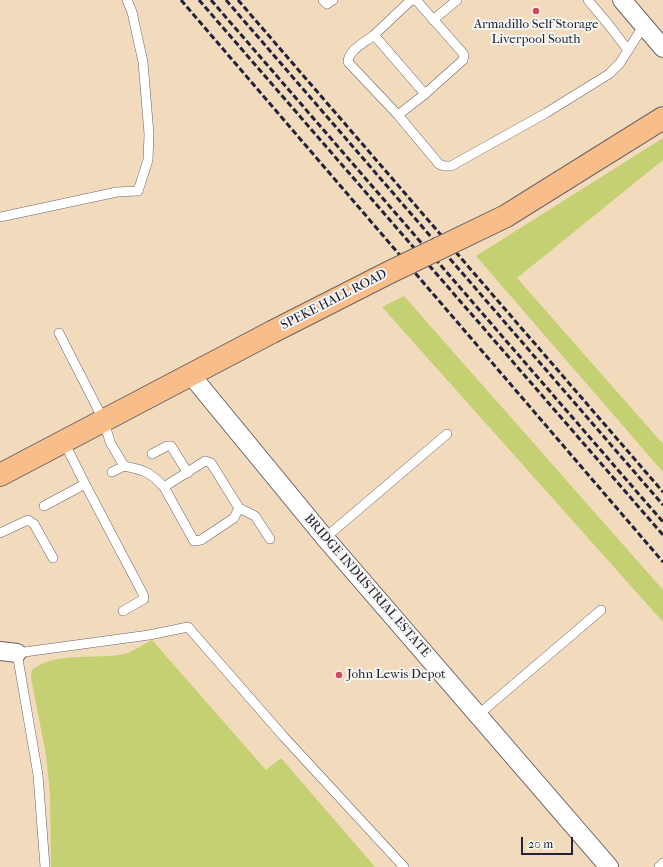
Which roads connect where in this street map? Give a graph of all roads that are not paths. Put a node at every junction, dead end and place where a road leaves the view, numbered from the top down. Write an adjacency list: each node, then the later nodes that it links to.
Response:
1 (127, 0): 16 (lane)
2 (323, 0): 3 (lane)
3 (333, 0)
4 (413, 0): 8 (lane); 10 (lane)
5 (457, 0): 8 (lane)
6 (588, 0): 12 (lane)
7 (622, 0): 9 (street)
8 (433, 20): 13 (lane)
9 (644, 25): 11 (street); 12 (lane)
10 (374, 35): 13 (lane); 14 (lane)
11 (663, 48)
12 (628, 50): 14 (lane)
13 (425, 94): 14 (lane)
14 (398, 115)
15 (663, 118): 18 (highway, SPEKE HALL ROAD, bridge)
16 (0, 217)
17 (59, 333): 19 (lane)
18 (191, 375): 19 (highway, SPEKE HALL ROAD); 32 (street, BRIDGE INDUSTRIAL ESTATE)
19 (104, 421): 21 (highway, SPEKE HALL ROAD); 23 (lane)
20 (447, 434): 32 (lane)
21 (64, 442): 26 (highway, SPEKE HALL ROAD); 27 (lane)
22 (152, 454): 25 (lane)
23 (124, 466): 24 (lane); 28 (lane)
24 (112, 472)
25 (188, 473): 28 (lane); 30 (lane)
26 (0, 475)
27 (85, 484): 29 (lane); 36 (lane)
28 (164, 487): 30 (lane)
29 (44, 506)
30 (239, 508): 33 (lane)
31 (0, 533): 34 (lane)
32 (325, 538): 38 (street, BRIDGE INDUSTRIAL ESTATE)
33 (270, 539)
34 (53, 558)
35 (601, 610): 38 (lane)
36 (123, 611)
37 (8, 652): 40 (lane); 41 (lane)
38 (478, 715): 42 (street, BRIDGE INDUSTRIAL ESTATE)
39 (663, 863): 43 (lane)
40 (45, 867)
41 (404, 867)
42 (609, 867)
43 (659, 867)

